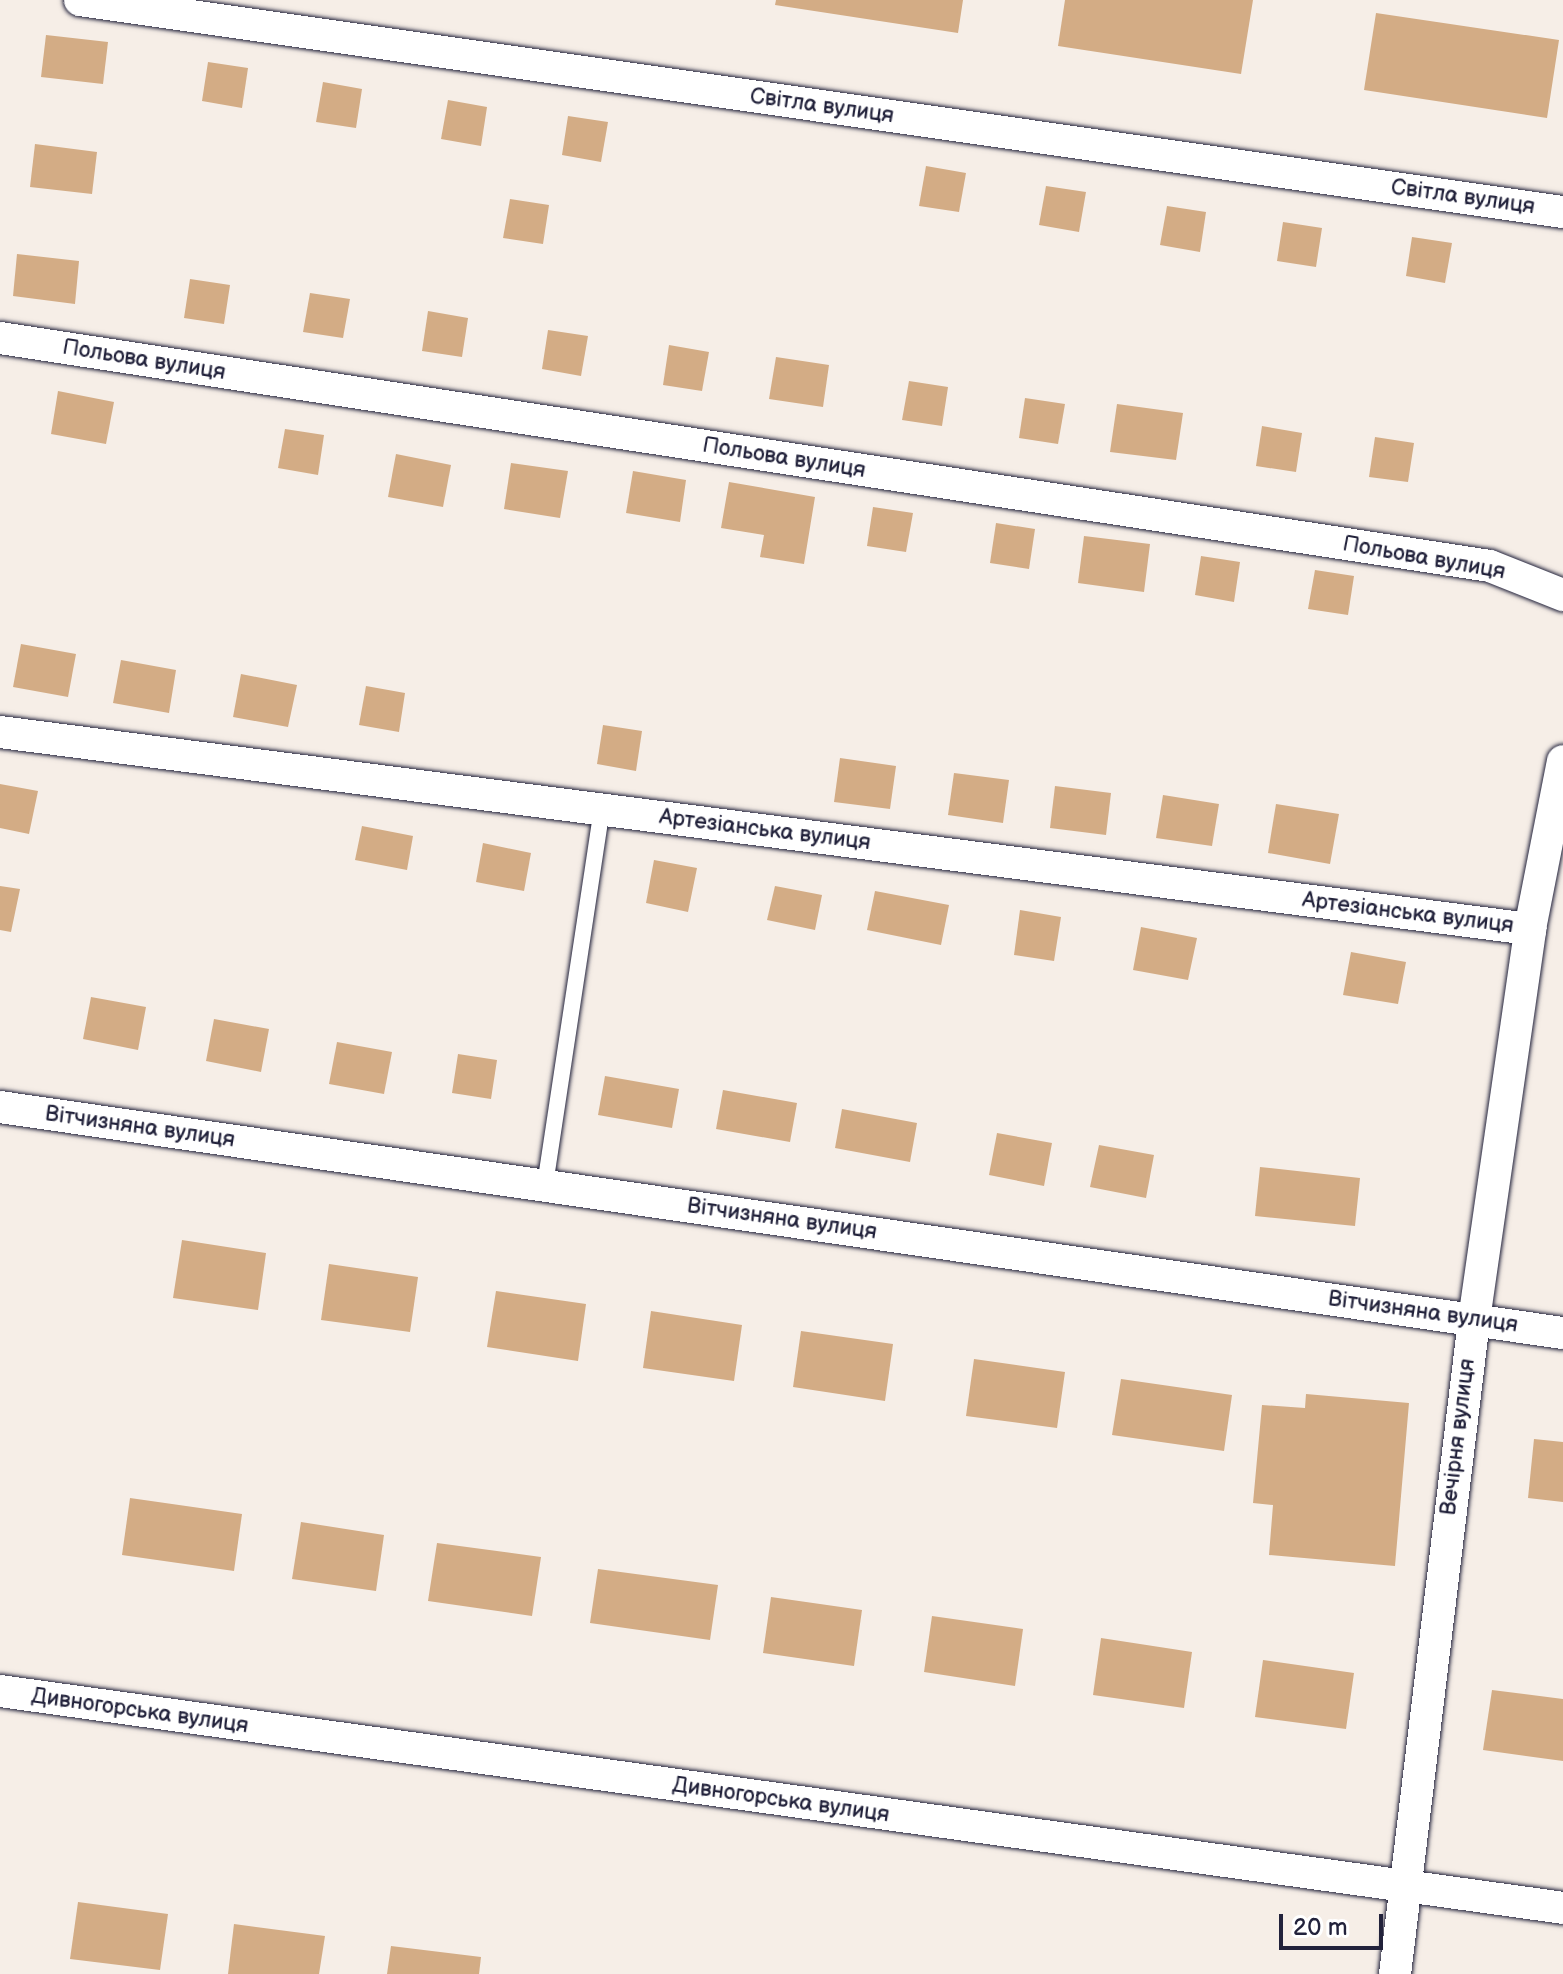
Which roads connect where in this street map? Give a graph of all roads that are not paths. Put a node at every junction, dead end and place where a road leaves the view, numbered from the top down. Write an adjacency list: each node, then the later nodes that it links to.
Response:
1 (80, 0): 2 (street, Світла вулиця)
2 (1563, 212)
3 (0, 338): 4 (street, Польова вулиця)
4 (1563, 595)
5 (0, 732): 7 (street, Артезіанська вулиця)
6 (1563, 761): 8 (street, Вечірня вулиця)
7 (602, 809): 8 (street, Артезіанська вулиця); 10 (lane)
8 (1530, 929): 11 (street, Вечірня вулиця)
9 (0, 1107): 10 (street, Вітчизняна вулиця)
10 (545, 1185): 11 (street, Вітчизняна вулиця)
11 (1474, 1320): 12 (street, Вітчизняна вулиця); 14 (street, Вечірня вулиця)
12 (1563, 1333)
13 (0, 1691): 14 (street, Дивногорська вулиця)
14 (1408, 1887): 15 (street, Дивногорська вулиця); 16 (street, Вечірня вулиця)
15 (1563, 1908)
16 (1395, 1974)

